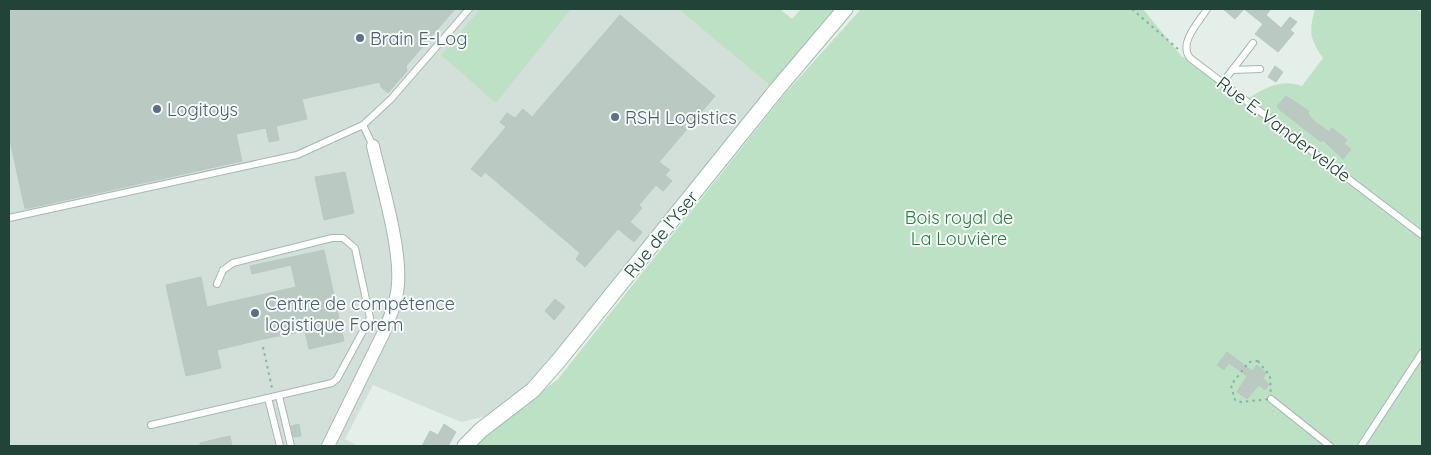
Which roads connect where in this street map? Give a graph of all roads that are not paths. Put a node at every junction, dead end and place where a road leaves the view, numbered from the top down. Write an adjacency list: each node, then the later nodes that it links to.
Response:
1 (469, 9): 8 (lane)
2 (845, 9): 20 (street, Rue de l'Yser)
3 (1207, 9): 7 (lane, Rue E. Vandervelde)
4 (1253, 43): 6 (lane)
5 (1260, 69): 6 (lane)
6 (1232, 70): 7 (lane)
7 (1223, 82): 11 (lane, Rue E. Vandervelde)
8 (363, 125): 9 (lane); 10 (lane)
9 (373, 146): 19 (street)
10 (9, 218)
11 (1422, 235)
12 (217, 284): 14 (lane)
13 (1422, 353): 22 (lane)
14 (274, 397): 16 (lane); 17 (lane); 18 (lane)
15 (1271, 399): 21 (lane)
16 (151, 424)
17 (280, 446)
18 (291, 446)
19 (328, 446)
20 (465, 446)
21 (1330, 446)
22 (1361, 446)

